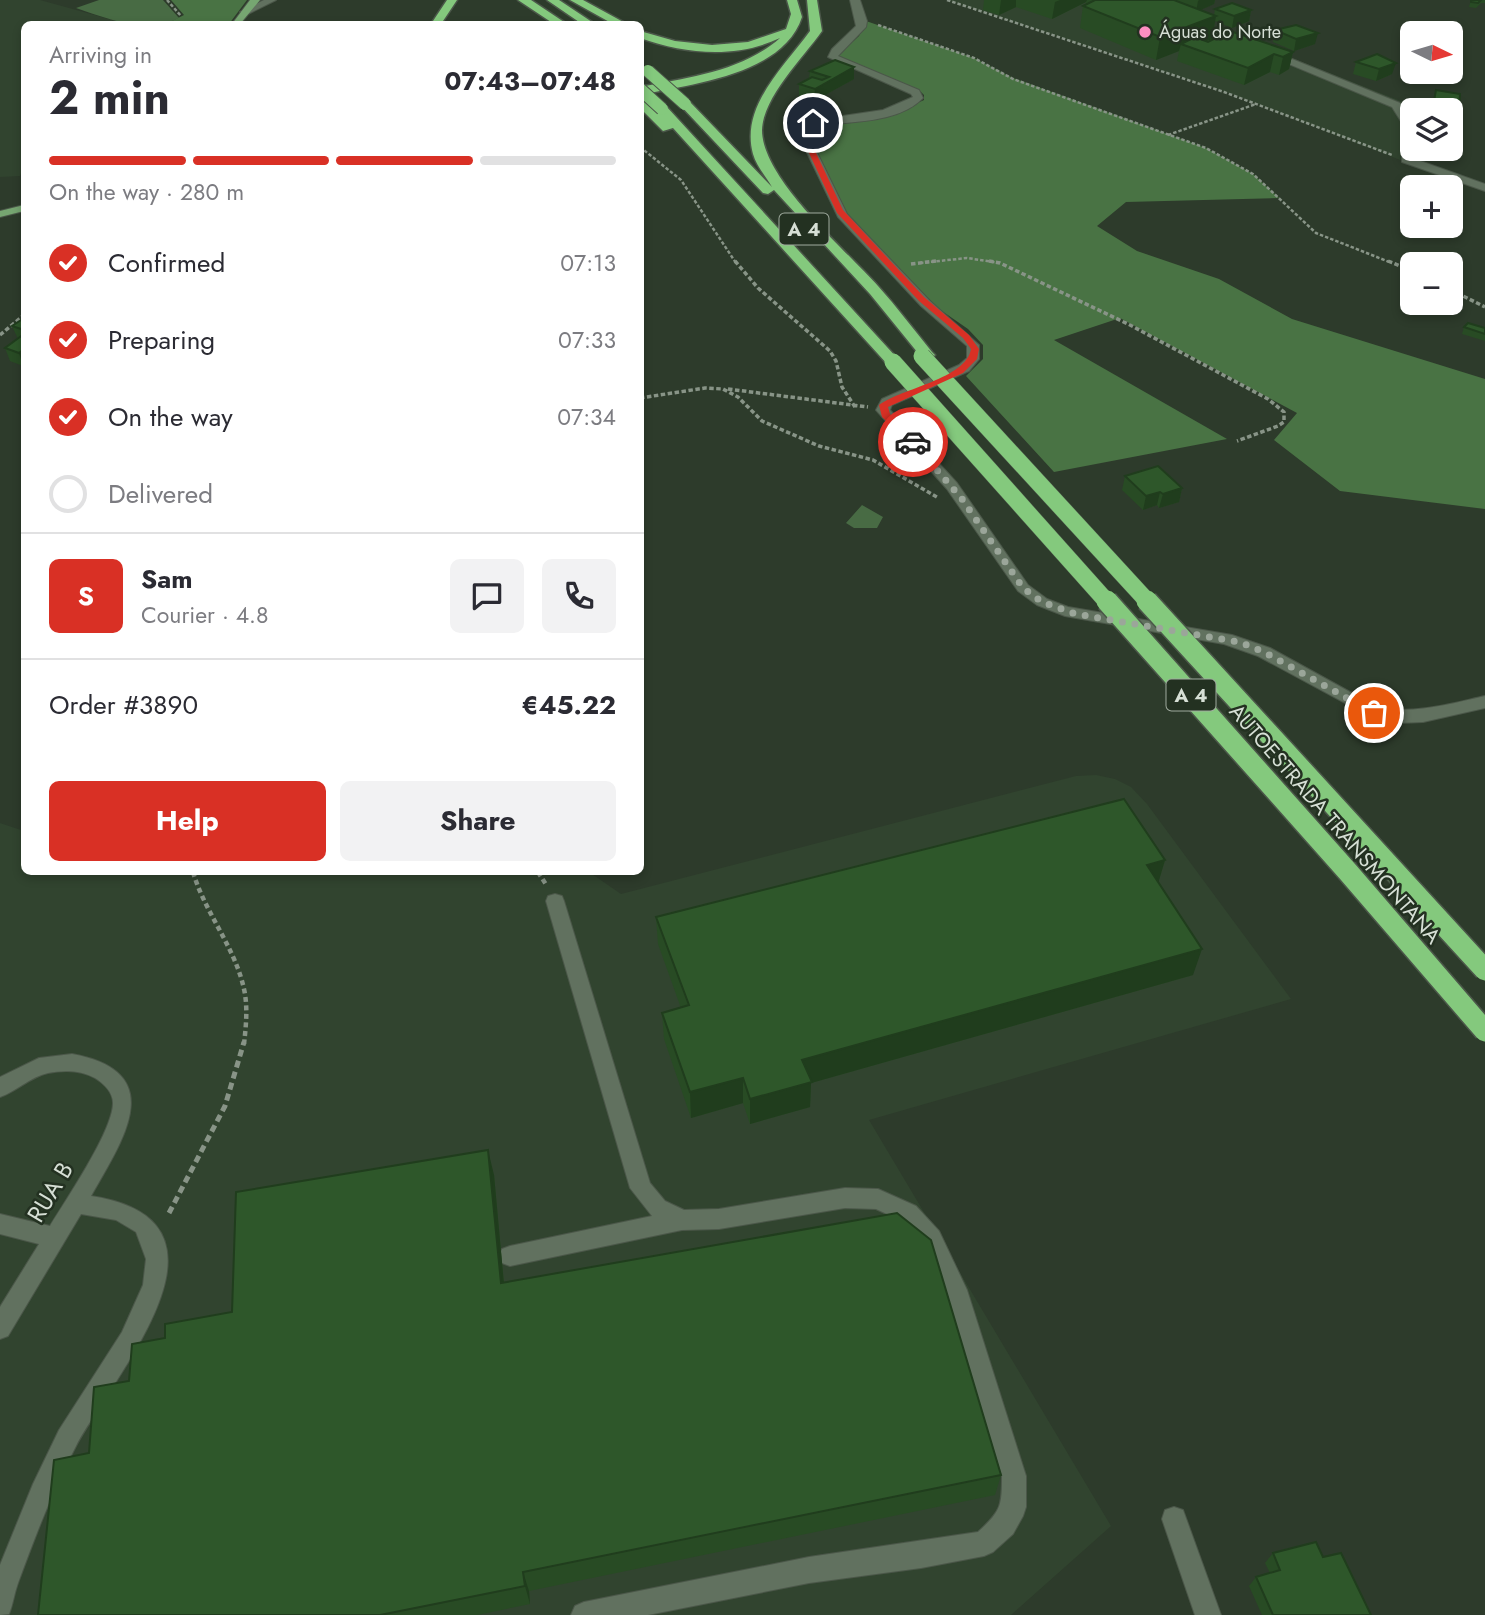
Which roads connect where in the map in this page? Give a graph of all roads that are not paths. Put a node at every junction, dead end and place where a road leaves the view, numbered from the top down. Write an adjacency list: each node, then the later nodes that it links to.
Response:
1 (255, 0): 10 (main road)
2 (271, 0): 10 (street)
3 (452, 0): 15 (highway)
4 (523, 0): 16 (highway)
5 (552, 0): 17 (highway)
6 (575, 0): 18 (highway)
7 (792, 0): 12 (highway)
8 (812, 0): 13 (highway)
9 (855, 0): 30 (street)
10 (245, 12): 14 (main road)
11 (1177, 17): 26 (street)
12 (796, 18): 19 (highway); 21 (highway)
13 (815, 20): 23 (highway); 29 (highway)
14 (238, 21)
15 (438, 21)
16 (556, 21)
17 (584, 21)
18 (615, 21)
19 (644, 35)
20 (645, 68): 29 (highway, AUTOESTRADA TRANSMONTANA / A 4, bridge)
21 (644, 89)
22 (644, 95): 25 (highway, AUTOESTRADA TRANSMONTANA / A 4, bridge)
23 (644, 98)
24 (644, 102): 25 (highway)
25 (657, 110): 33 (highway, AUTOESTRADA TRANSMONTANA / A 4, bridge)
26 (1485, 188)
27 (21, 209): 28 (main road)
28 (0, 214)
29 (924, 355): 32 (highway, AUTOESTRADA TRANSMONTANA / A 4, bridge)
30 (1485, 702)
31 (555, 901): 36 (street)
32 (1485, 970)
33 (1485, 1031)
34 (0, 1088): 35 (street, RUA B)
35 (74, 1203): 38 (street, RUA B); 42 (street)
36 (682, 1220): 39 (street); 43 (street)
37 (0, 1224): 38 (street)
38 (54, 1237): 40 (street, RUA B)
39 (510, 1256)
40 (0, 1328)
41 (1174, 1519): 44 (street)
42 (0, 1605)
43 (584, 1615)
44 (1208, 1615)

